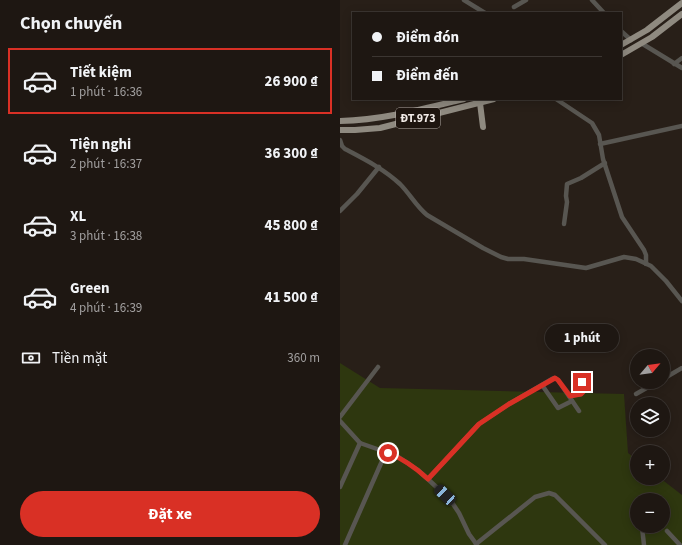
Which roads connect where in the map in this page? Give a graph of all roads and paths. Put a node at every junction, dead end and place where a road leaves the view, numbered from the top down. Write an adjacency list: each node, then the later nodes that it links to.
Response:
1 (464, 0): 6 (street)
2 (526, 0): 5 (street)
3 (592, 0): 7 (street)
4 (682, 3): 10 (main road)
5 (514, 7)
6 (483, 12)
7 (603, 12)
8 (682, 14): 12 (main road)
9 (622, 32): 10 (street)
10 (631, 40): 11 (main road); 12 (main road)
11 (622, 44)
12 (638, 45): 13 (main road); 15 (street)
13 (622, 54)
14 (682, 58): 15 (street)
15 (674, 64): 16 (street)
16 (682, 68)
17 (460, 100): 21 (main road, ĐT.973)
18 (490, 100): 20 (main road, ĐT.973)
19 (558, 100): 26 (street)
20 (480, 103): 23 (main road); 24 (main road, ĐT.973)
21 (340, 121)
22 (682, 126): 26 (street)
23 (483, 127)
24 (340, 130)
25 (340, 140): 28 (street)
26 (600, 144): 27 (street)
27 (605, 163): 30 (street); 31 (street)
28 (379, 167): 29 (street); 31 (street)
29 (340, 211)
30 (564, 224)
31 (646, 264): 32 (street)
32 (682, 301)
33 (378, 367): 42 (street)
34 (682, 368): 35 (street)
35 (670, 375)
36 (582, 382): 40 (street)
37 (542, 385): 40 (street); 40 (street); 46 (street)
38 (645, 389): 39 (street)
39 (636, 394)
40 (571, 399): 41 (street)
41 (579, 411)
42 (340, 417)
43 (340, 421): 44 (street)
44 (360, 443): 45 (street); 47 (street)
45 (386, 452): 46 (street); 51 (street)
46 (428, 479): 50 (street)
47 (340, 487)
48 (643, 533): 53 (street)
49 (669, 533): 54 (street)
50 (477, 544): 52 (street)
51 (345, 545)
52 (605, 545)
53 (644, 545)
54 (680, 545)

